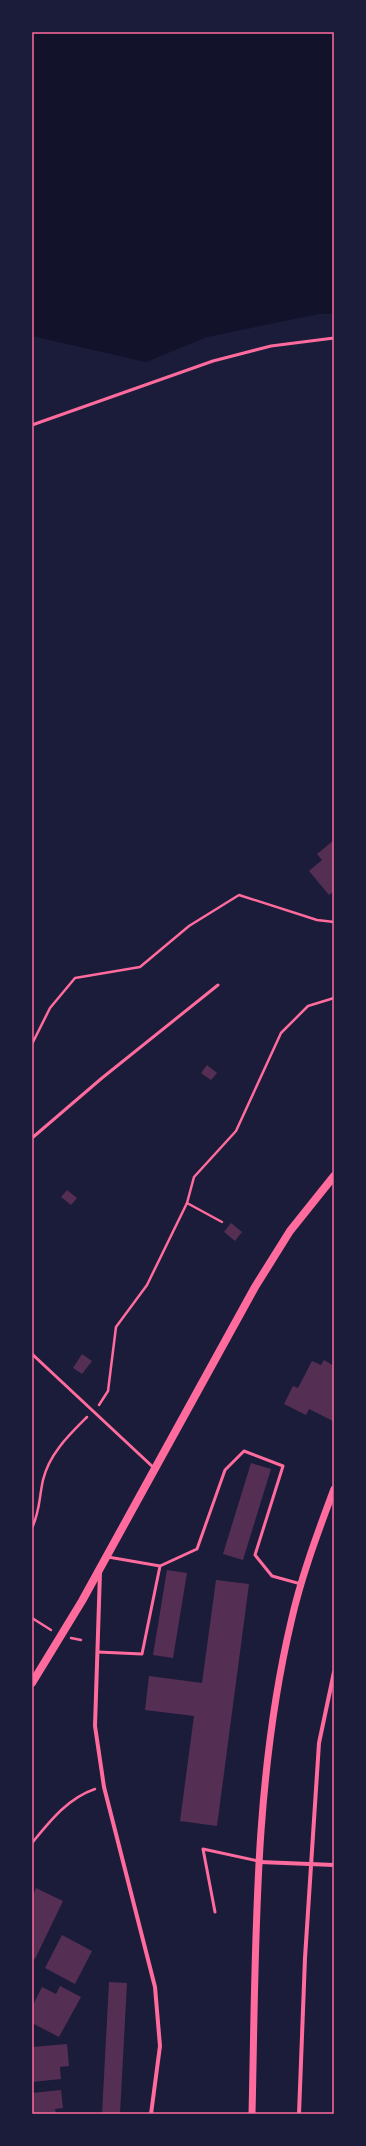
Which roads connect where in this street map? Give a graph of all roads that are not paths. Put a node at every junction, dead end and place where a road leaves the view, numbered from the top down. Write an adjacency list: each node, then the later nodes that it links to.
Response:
1 (334, 338): 2 (lane)
2 (32, 425)
3 (218, 984): 4 (lane)
4 (32, 1138)
5 (334, 1176): 7 (main road)
6 (32, 1354): 7 (lane)
7 (155, 1470): 9 (main road)
8 (334, 1489): 12 (street)
9 (106, 1556): 10 (lane); 11 (main road)
10 (160, 1566): 12 (lane); 13 (lane)
11 (101, 1567): 13 (street); 15 (main road)
12 (302, 1585): 16 (street)
13 (98, 1652): 20 (street)
14 (334, 1672): 17 (street)
15 (32, 1683)
16 (260, 1862): 17 (street); 19 (lane); 21 (street)
17 (311, 1864): 18 (street); 22 (street)
18 (334, 1865)
19 (215, 1912)
20 (151, 2114)
21 (252, 2114)
22 (299, 2114)

